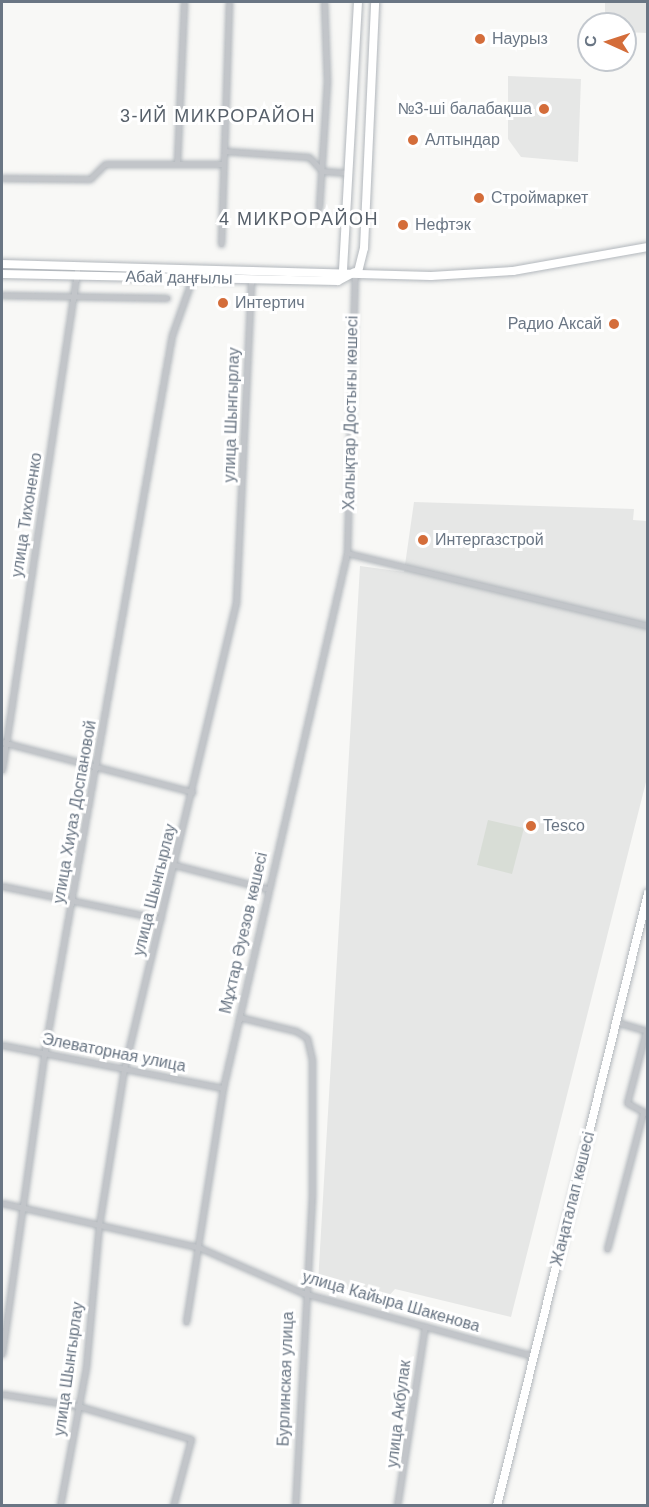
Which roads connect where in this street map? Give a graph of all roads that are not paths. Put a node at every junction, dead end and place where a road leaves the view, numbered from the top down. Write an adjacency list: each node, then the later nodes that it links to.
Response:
1 (184, 2): 7 (street)
2 (229, 2): 6 (street)
3 (324, 2): 9 (street)
4 (358, 2): 10 (main road)
5 (375, 2): 18 (main road, Халықтар Достығы көшесі)
6 (224, 151): 8 (street); 9 (street)
7 (177, 163): 8 (street); 11 (street)
8 (223, 164): 13 (street)
9 (322, 171): 10 (street); 12 (street)
10 (350, 173): 17 (main road)
11 (2, 178)
12 (319, 208)
13 (221, 244)
14 (648, 247): 18 (main road)
15 (2, 264): 16 (main road, Абай даңғылы)
16 (78, 265): 17 (main road, Абай даңғылы); 20 (street, улица Тихоненко)
17 (343, 270): 18 (main road, Абай даңғылы)
18 (356, 272): 22 (main road, Абай даңғылы); 26 (street, Халықтар Достығы көшесі)
19 (2, 274): 20 (main road, Абай даңғылы)
20 (77, 276): 21 (main road, Абай даңғылы); 24 (street, улица Тихоненко)
21 (192, 279): 22 (main road, Абай даңғылы); 29 (street, улица Хиуаз Доспановой)
22 (251, 280): 31 (street, улица Шынгырлау)
23 (2, 295): 24 (street)
24 (74, 298): 25 (street); 28 (street, улица Тихоненко)
25 (167, 298)
26 (347, 553): 27 (street); 34 (street, Мұхтар Әуезов көшесі)
27 (648, 626)
28 (4, 743): 29 (street); 30 (street, улица Тихоненко)
29 (97, 766): 31 (street); 36 (street, улица Хиуаз Доспановой)
30 (2, 770)
31 (193, 792): 32 (street, улица Шынгырлау)
32 (175, 865): 34 (street); 37 (street, улица Шынгырлау)
33 (2, 886): 36 (street)
34 (268, 889): 38 (street, Мұхтар Әуезов көшесі)
35 (648, 893): 39 (main road, Жаңаталап көшесі)
36 (74, 900): 37 (street); 42 (street, улица Хиуаз Доспановой)
37 (161, 919): 43 (street, улица Шынгырлау)
38 (239, 1017): 44 (street, Мұхтар Әуезов көшесі); 51 (street, Бурлинская улица)
39 (616, 1023): 40 (street); 55 (main road, Жаңаталап көшесі)
40 (647, 1031): 45 (street)
41 (2, 1045): 42 (street, Элеваторная улица)
42 (44, 1054): 43 (street, Элеваторная улица); 47 (street, улица Хиуаз Доспановой)
43 (124, 1069): 44 (street, Элеваторная улица); 48 (street, улица Шынгырлау)
44 (223, 1088): 49 (street, Мұхтар Әуезов көшесі)
45 (645, 1114): 50 (street)
46 (2, 1203): 47 (street, улица Кайыра Шакенова)
47 (22, 1207): 48 (street, улица Кайыра Шакенова); 54 (street, улица Хиуаз Доспановой)
48 (99, 1225): 49 (street, улица Кайыра Шакенова); 57 (street, улица Шынгырлау)
49 (198, 1247): 51 (street, улица Кайыра Шакенова); 52 (street, Мұхтар Әуезов көшесі)
50 (607, 1249)
51 (303, 1293): 53 (street, улица Кайыра Шакенова); 60 (street, Бурлинская улица)
52 (186, 1322)
53 (426, 1326): 55 (street, улица Кайыра Шакенова); 61 (street, улица Акбулак)
54 (2, 1354)
55 (534, 1356): 62 (main road, Жаңаталап көшесі)
56 (2, 1394): 57 (street)
57 (78, 1406): 58 (street, улица Шынгырлау); 59 (street)
58 (60, 1506)
59 (173, 1506)
60 (295, 1506)
61 (397, 1506)
62 (497, 1506)

